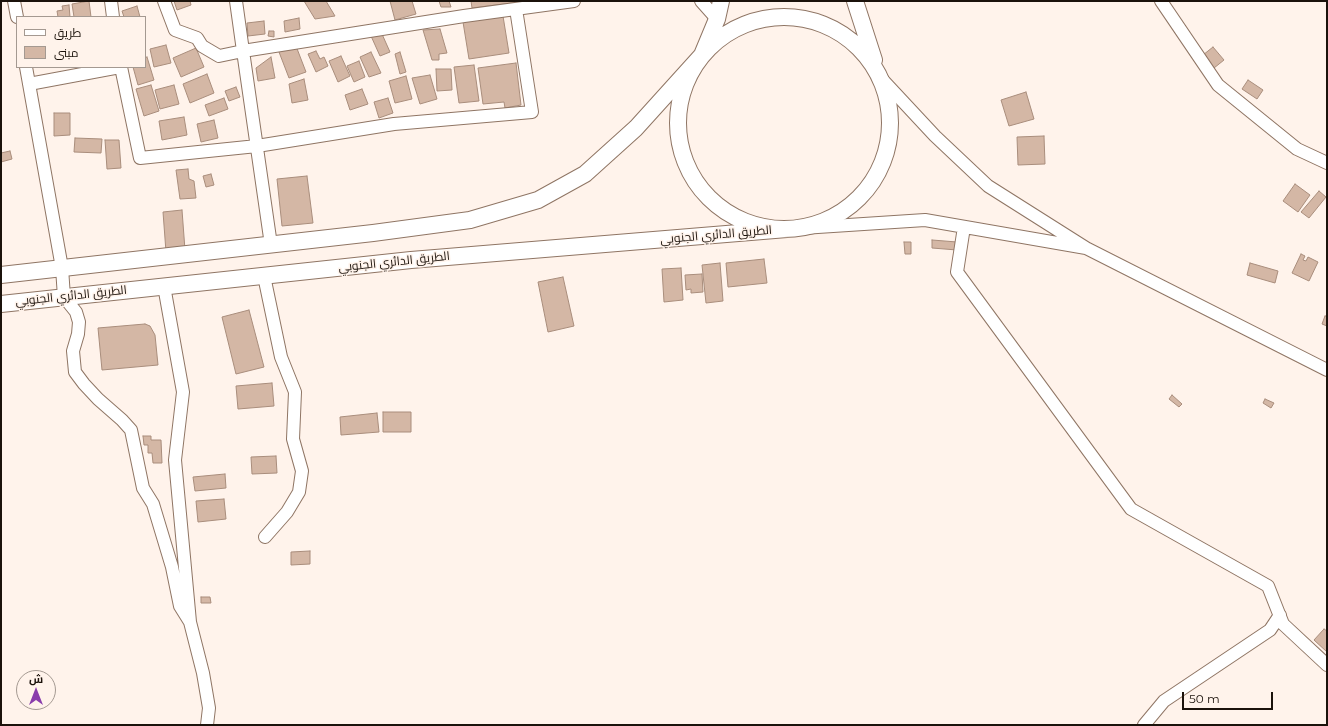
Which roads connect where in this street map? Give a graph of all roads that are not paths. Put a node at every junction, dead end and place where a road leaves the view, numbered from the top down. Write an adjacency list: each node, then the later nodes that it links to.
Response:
1 (14, 1): 11 (street)
2 (111, 1): 12 (street)
3 (164, 1): 14 (street)
4 (236, 1): 14 (street)
5 (574, 1): 10 (street)
6 (701, 1): 13 (street)
7 (721, 1): 13 (main road)
8 (855, 1): 19 (main road)
9 (1161, 1): 22 (street)
10 (516, 9): 14 (street); 21 (street)
11 (17, 16)
12 (113, 16)
13 (717, 19): 15 (main road)
14 (243, 51): 21 (street)
15 (702, 55): 19 (main road); 24 (main road); 25 (main road)
16 (26, 68): 20 (street)
17 (115, 68): 20 (street)
18 (120, 68): 21 (street)
19 (880, 77): 24 (main road); 26 (street)
20 (29, 84): 27 (street)
21 (257, 146): 25 (street)
22 (1327, 163)
23 (964, 227): 24 (street); 26 (street); 35 (street)
24 (787, 229): 29 (main road, الطريق الدائري الجنوبي)
25 (271, 245): 27 (main road)
26 (1086, 248): 33 (street)
27 (62, 268): 28 (main road); 31 (street)
28 (1, 275)
29 (264, 276): 30 (main road, الطريق الدائري الجنوبي); 34 (street)
30 (164, 286): 31 (main road, الطريق الدائري الجنوبي); 36 (street)
31 (64, 297): 32 (main road, الطريق الدائري الجنوبي); 36 (street)
32 (1, 304)
33 (1327, 370)
34 (265, 537)
35 (1280, 615): 37 (street); 39 (street)
36 (190, 622): 38 (street)
37 (1327, 665)
38 (207, 725)
39 (1144, 725)

